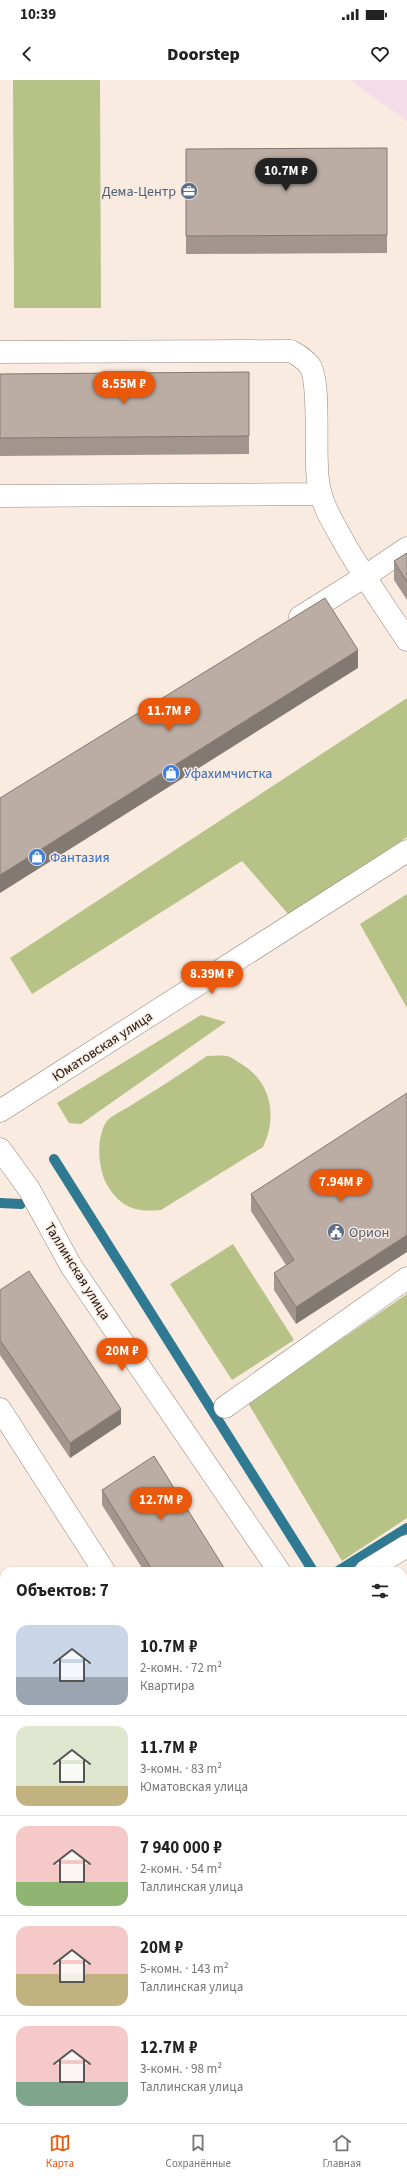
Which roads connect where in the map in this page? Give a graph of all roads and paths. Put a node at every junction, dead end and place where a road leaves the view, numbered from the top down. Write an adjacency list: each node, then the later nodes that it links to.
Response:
1 (0, 352): 2 (street)
2 (320, 494): 3 (street); 5 (street)
3 (0, 496)
4 (407, 548): 5 (street)
5 (364, 577): 6 (street); 7 (street)
6 (283, 627)
7 (407, 640)
8 (407, 851): 9 (street, Юматовская улица)
9 (0, 1111)
10 (0, 1149): 16 (street, Таллинская улица)
11 (407, 1278): 12 (street)
12 (225, 1407)
13 (0, 1409): 15 (street)
14 (407, 1546): 17 (street)
15 (101, 1567)
16 (276, 1567)
17 (373, 1567)

